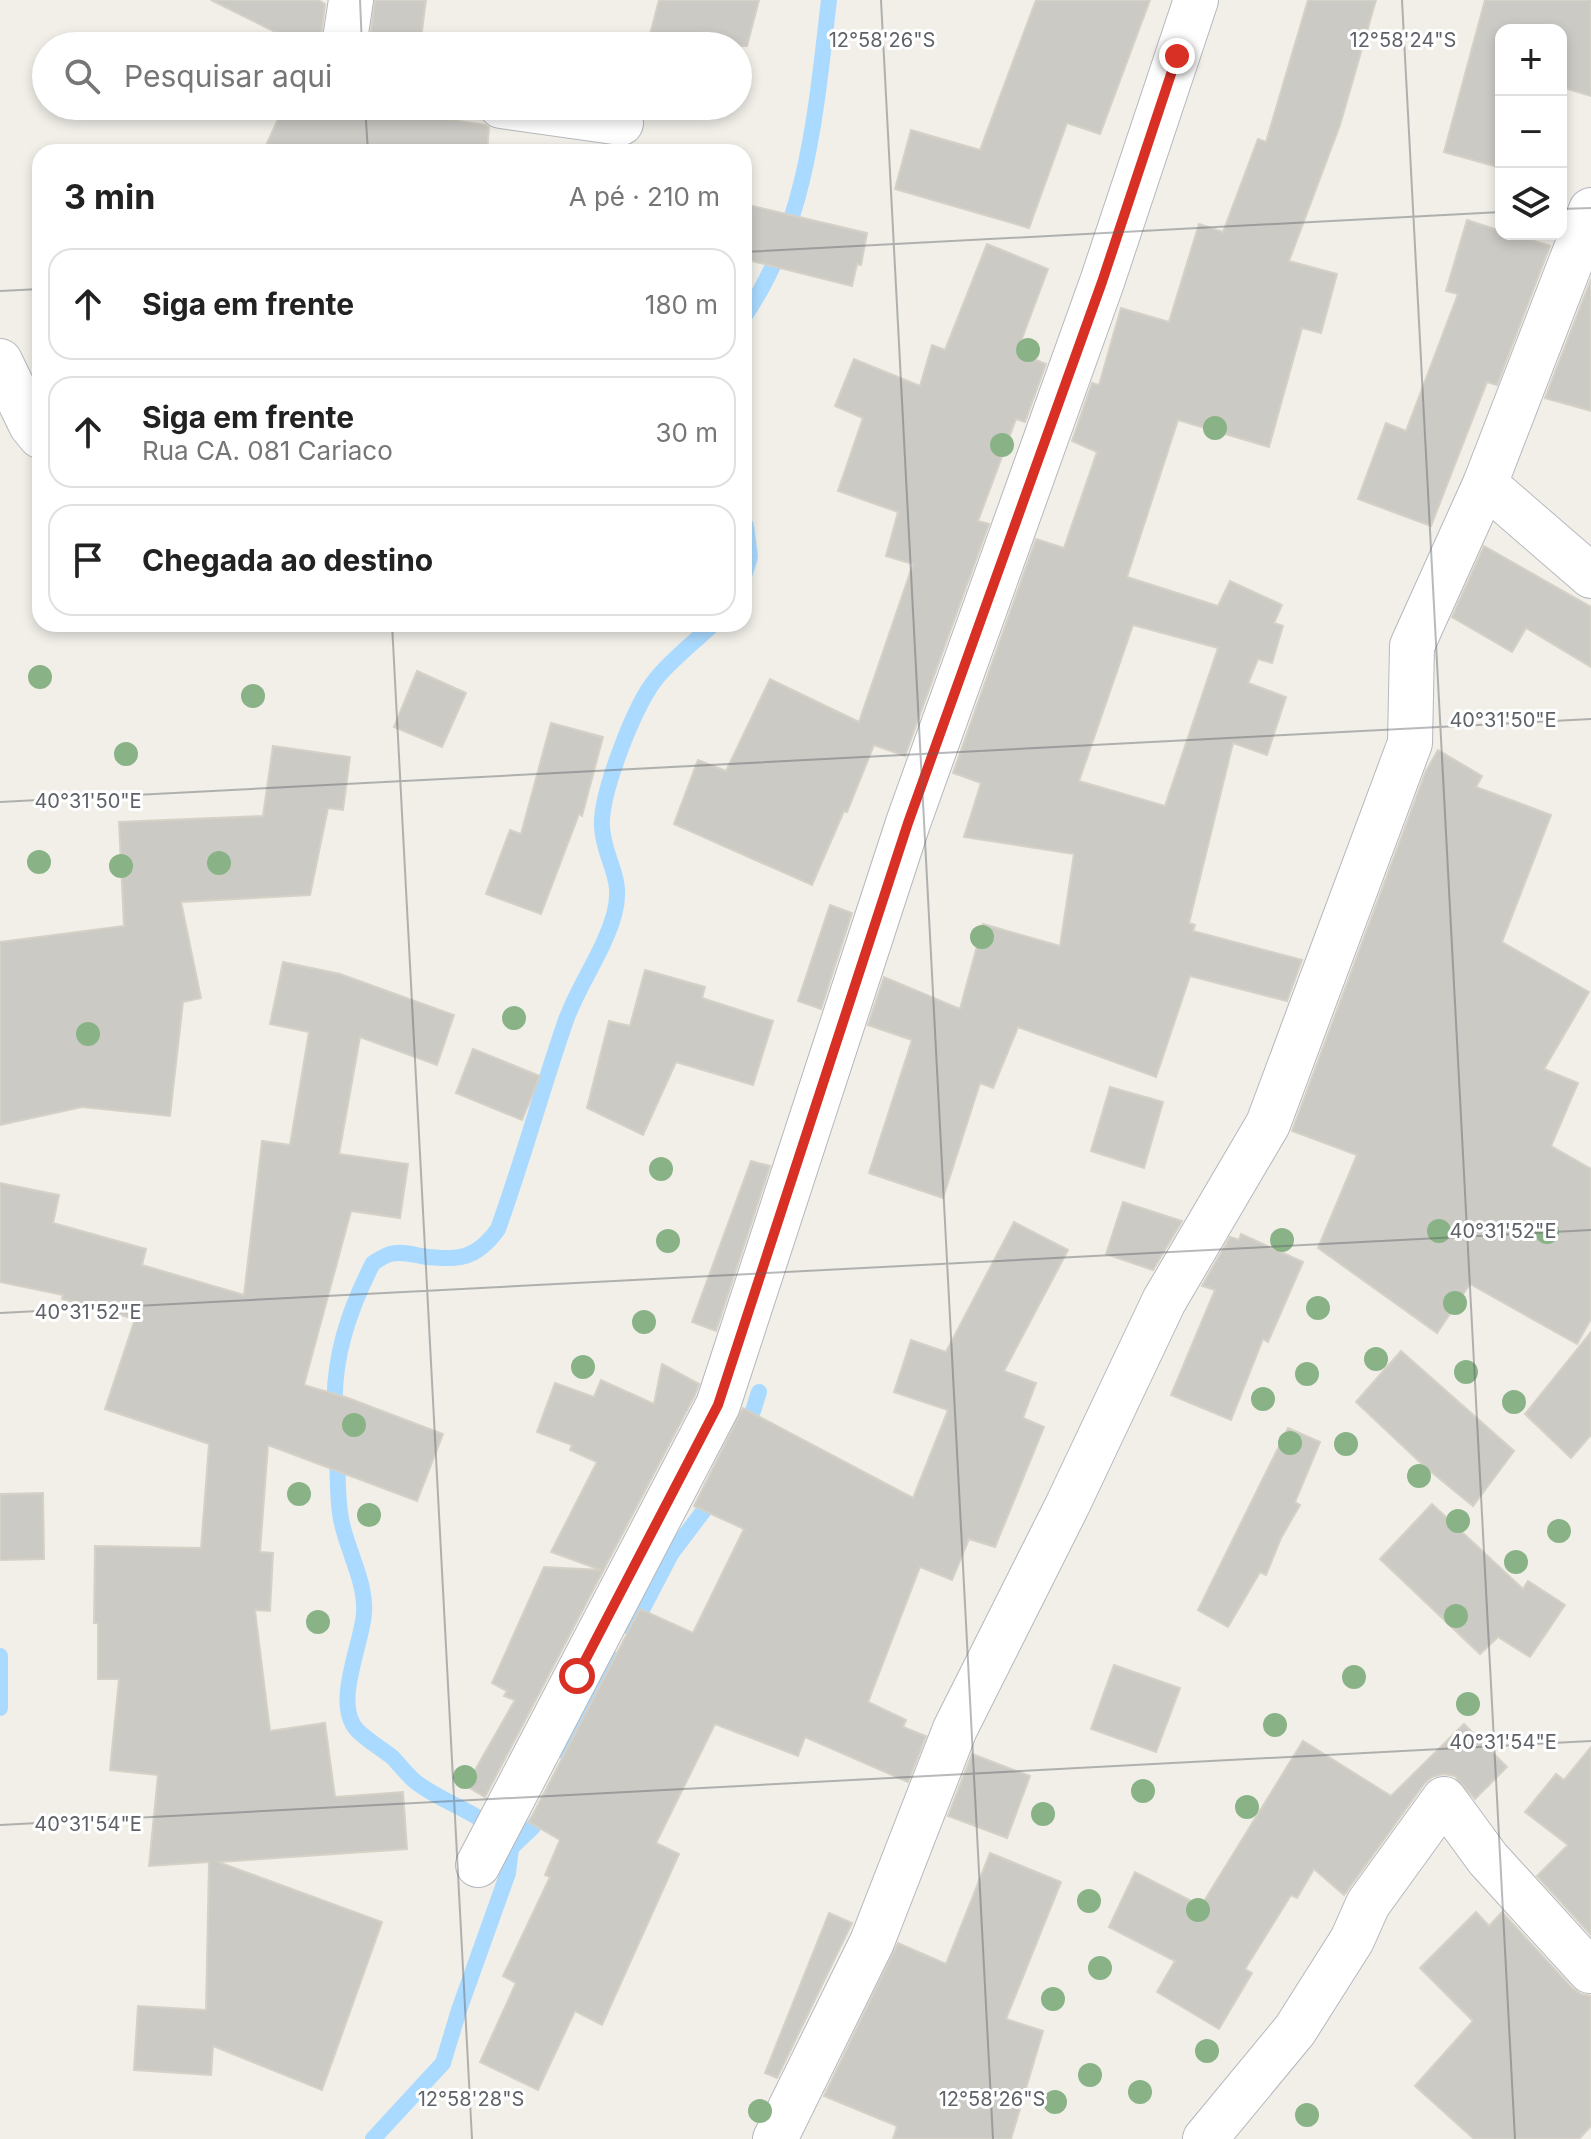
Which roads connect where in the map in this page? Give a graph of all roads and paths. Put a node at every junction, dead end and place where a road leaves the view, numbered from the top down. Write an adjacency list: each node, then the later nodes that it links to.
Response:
1 (351, 0): 3 (street)
2 (1196, 0): 11 (street)
3 (346, 32)
4 (600, 120): 5 (street)
5 (621, 123)
6 (1591, 210): 9 (street)
7 (0, 361): 8 (street)
8 (32, 426)
9 (1485, 484): 10 (street); 13 (street)
10 (1591, 576)
11 (478, 1865)
12 (1591, 1969): 14 (street)
13 (775, 2139)
14 (1205, 2139)

